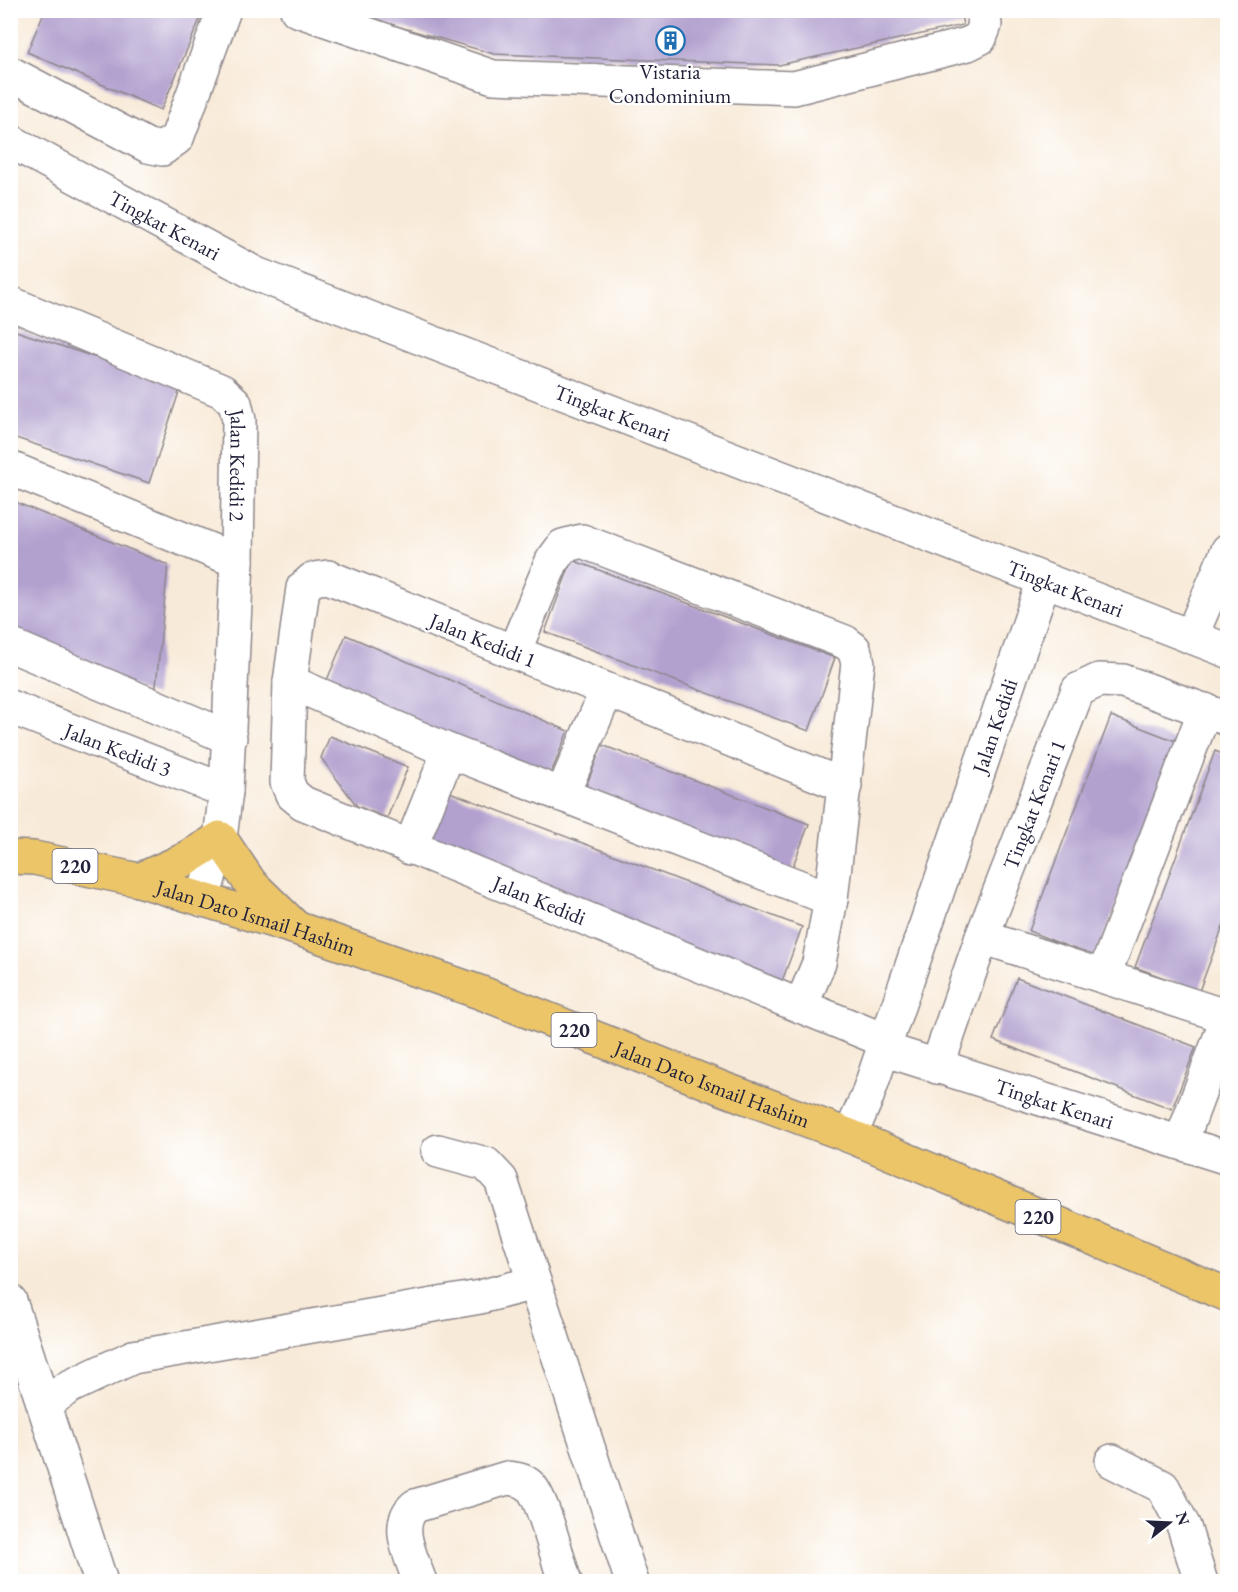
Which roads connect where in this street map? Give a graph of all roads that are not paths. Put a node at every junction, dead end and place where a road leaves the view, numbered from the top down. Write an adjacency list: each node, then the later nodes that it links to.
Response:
1 (224, 10): 4 (street)
2 (297, 10): 3 (street)
3 (983, 10)
4 (10, 73)
5 (10, 141): 10 (street, Tingkat Kenari)
6 (10, 303): 9 (street, Jalan Kedidi 2)
7 (10, 468): 9 (street)
8 (1227, 550): 11 (street)
9 (237, 561): 19 (street, Jalan Kedidi 2)
10 (1044, 580): 11 (street, Tingkat Kenari); 36 (street, Jalan Kedidi)
11 (1191, 637): 13 (street, Tingkat Kenari)
12 (10, 645): 19 (street)
13 (1227, 651)
14 (514, 652): 15 (street, Jalan Kedidi 1); 16 (street, Jalan Kedidi 1); 22 (street)
15 (290, 682): 20 (street); 21 (street, Jalan Kedidi 1)
16 (608, 690): 22 (street, Jalan Kedidi 1); 24 (street)
17 (10, 707): 23 (street, Jalan Kedidi 3)
18 (1216, 714): 32 (street, Tingkat Kenari 1); 33 (street)
19 (230, 738): 23 (street, Jalan Kedidi 2)
20 (449, 751): 24 (street); 26 (street)
21 (287, 782): 26 (street, Jalan Kedidi)
22 (845, 786): 29 (street)
23 (226, 791): 25 (street, Jalan Kedidi 2)
24 (562, 795): 29 (street)
25 (220, 838): 28 (main road); 30 (street, Jalan Kedidi 2); 31 (main road)
26 (410, 848): 34 (street, Jalan Kedidi)
27 (10, 857): 28 (main road, Jalan Dato Ismail Hashim / 220)
28 (139, 880): 30 (main road, Jalan Dato Ismail Hashim / 220)
29 (831, 899): 34 (street)
30 (203, 900): 31 (main road, Jalan Dato Ismail Hashim / 220)
31 (296, 928): 38 (main road, Jalan Dato Ismail Hashim / 220)
32 (981, 937): 33 (street); 37 (street, Tingkat Kenari 1)
33 (1104, 975): 35 (street)
34 (801, 1006): 36 (street, Jalan Kedidi)
35 (1227, 1016): 39 (street)
36 (885, 1045): 37 (street, Tingkat Kenari); 38 (street, Jalan Kedidi)
37 (937, 1067): 39 (street, Tingkat Kenari)
38 (850, 1136): 43 (main road, Jalan Dato Ismail Hashim / 220)
39 (1181, 1142): 41 (street, Tingkat Kenari)
40 (438, 1151): 42 (street)
41 (1227, 1158)
42 (534, 1283): 45 (street); 50 (street)
43 (1227, 1295)
44 (10, 1301): 45 (street)
45 (44, 1405): 47 (street)
46 (1113, 1461): 51 (street)
47 (101, 1581)
48 (420, 1581): 49 (street)
49 (565, 1581)
50 (632, 1581)
51 (1201, 1581)

